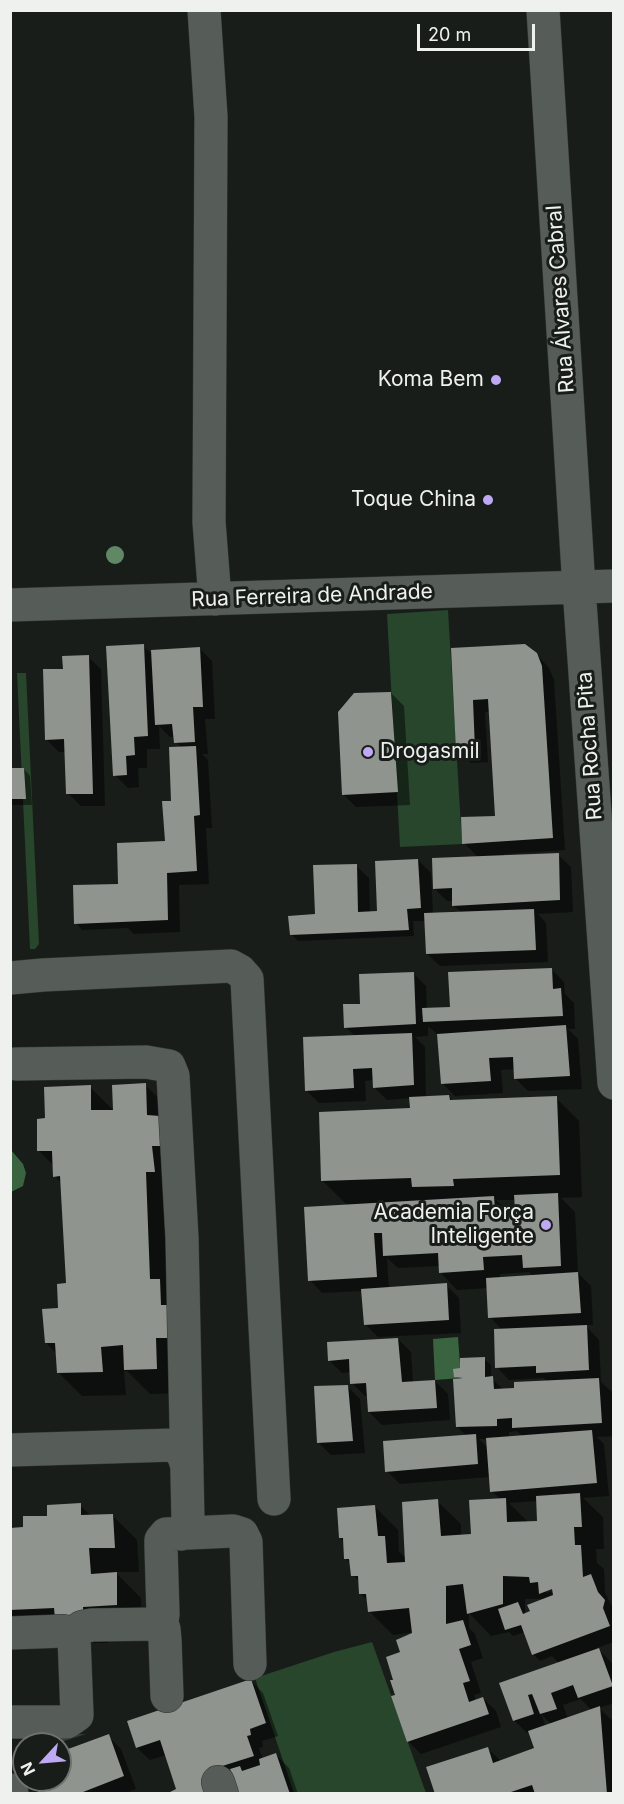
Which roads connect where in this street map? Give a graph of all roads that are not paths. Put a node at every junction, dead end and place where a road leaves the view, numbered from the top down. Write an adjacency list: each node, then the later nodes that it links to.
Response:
1 (204, 10): 5 (street)
2 (543, 10): 4 (street, Rua Álvares Cabral)
3 (614, 586): 4 (street, Rua Ferreira de Andrade)
4 (579, 588): 5 (street, Rua Ferreira de Andrade); 7 (street, Rua Rocha Pita)
5 (215, 599): 6 (street, Rua Ferreira de Andrade)
6 (10, 605)
7 (602, 741): 9 (street, Rua Rocha Pita)
8 (10, 978): 14 (street)
9 (610, 980): 11 (street, Rua Rocha Pita)
10 (16, 1064): 13 (street)
11 (614, 1083)
12 (10, 1450): 13 (street)
13 (187, 1466): 15 (street)
14 (274, 1499)
15 (182, 1534): 16 (street); 19 (street)
16 (158, 1624): 18 (street); 20 (street)
17 (10, 1633): 18 (street)
18 (74, 1637): 21 (street)
19 (250, 1664)
20 (167, 1696)
21 (10, 1722)

